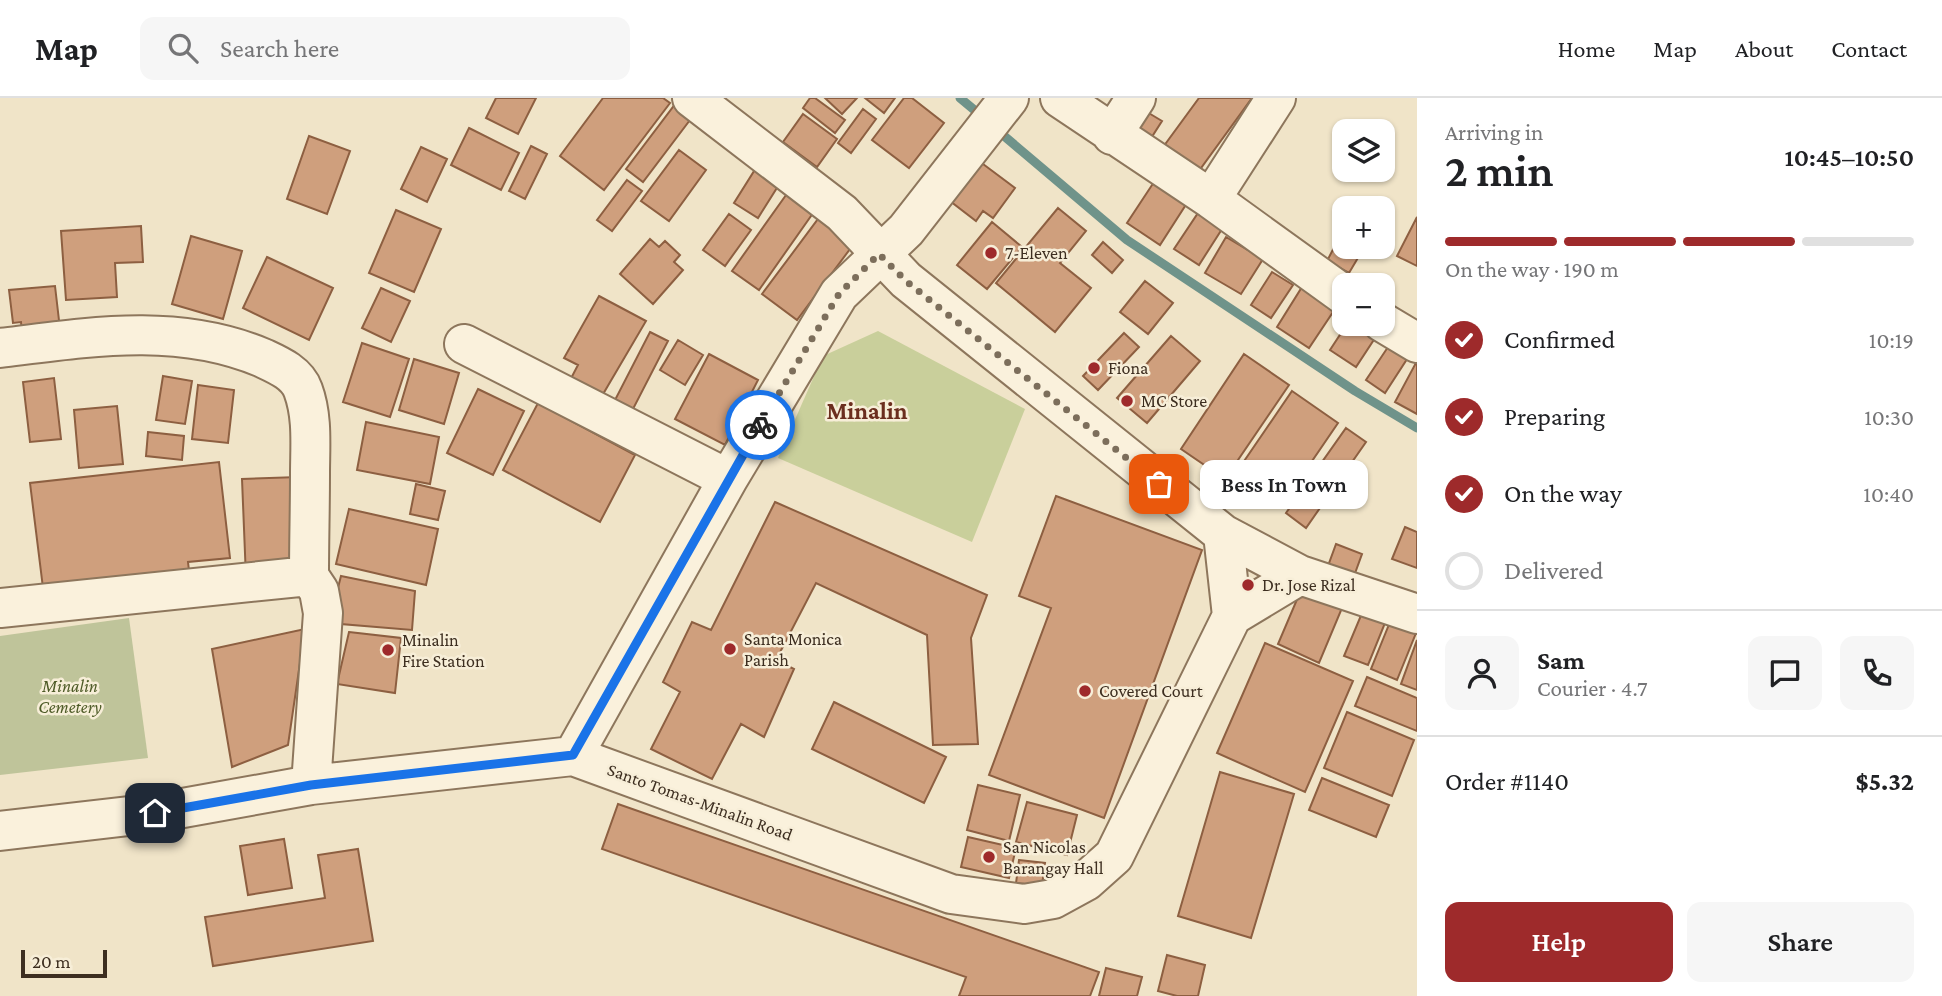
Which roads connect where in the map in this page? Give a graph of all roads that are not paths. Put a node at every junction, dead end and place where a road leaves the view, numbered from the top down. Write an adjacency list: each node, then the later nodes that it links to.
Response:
1 (692, 98): 8 (street)
2 (1060, 98): 6 (street)
3 (1136, 98): 6 (street)
4 (1276, 98): 7 (street)
5 (1002, 107): 8 (street)
6 (1112, 135): 7 (street)
7 (1211, 199): 9 (street)
8 (879, 254): 14 (street); 15 (street)
9 (1332, 286)
10 (1395, 330): 11 (street)
11 (1417, 343)
12 (464, 344): 14 (street)
13 (0, 348): 17 (street)
14 (728, 479): 21 (street)
15 (1223, 534): 16 (street); 20 (street)
16 (1300, 575): 19 (street); 20 (street)
17 (309, 576): 18 (street); 22 (street)
18 (0, 608)
19 (1417, 614)
20 (1232, 616): 21 (street, Santo Tomas-Minalin Road)
21 (573, 755): 22 (street, Santo Tomas-Minalin Road)
22 (311, 785): 23 (street, Santo Tomas-Minalin Road)
23 (0, 831)

